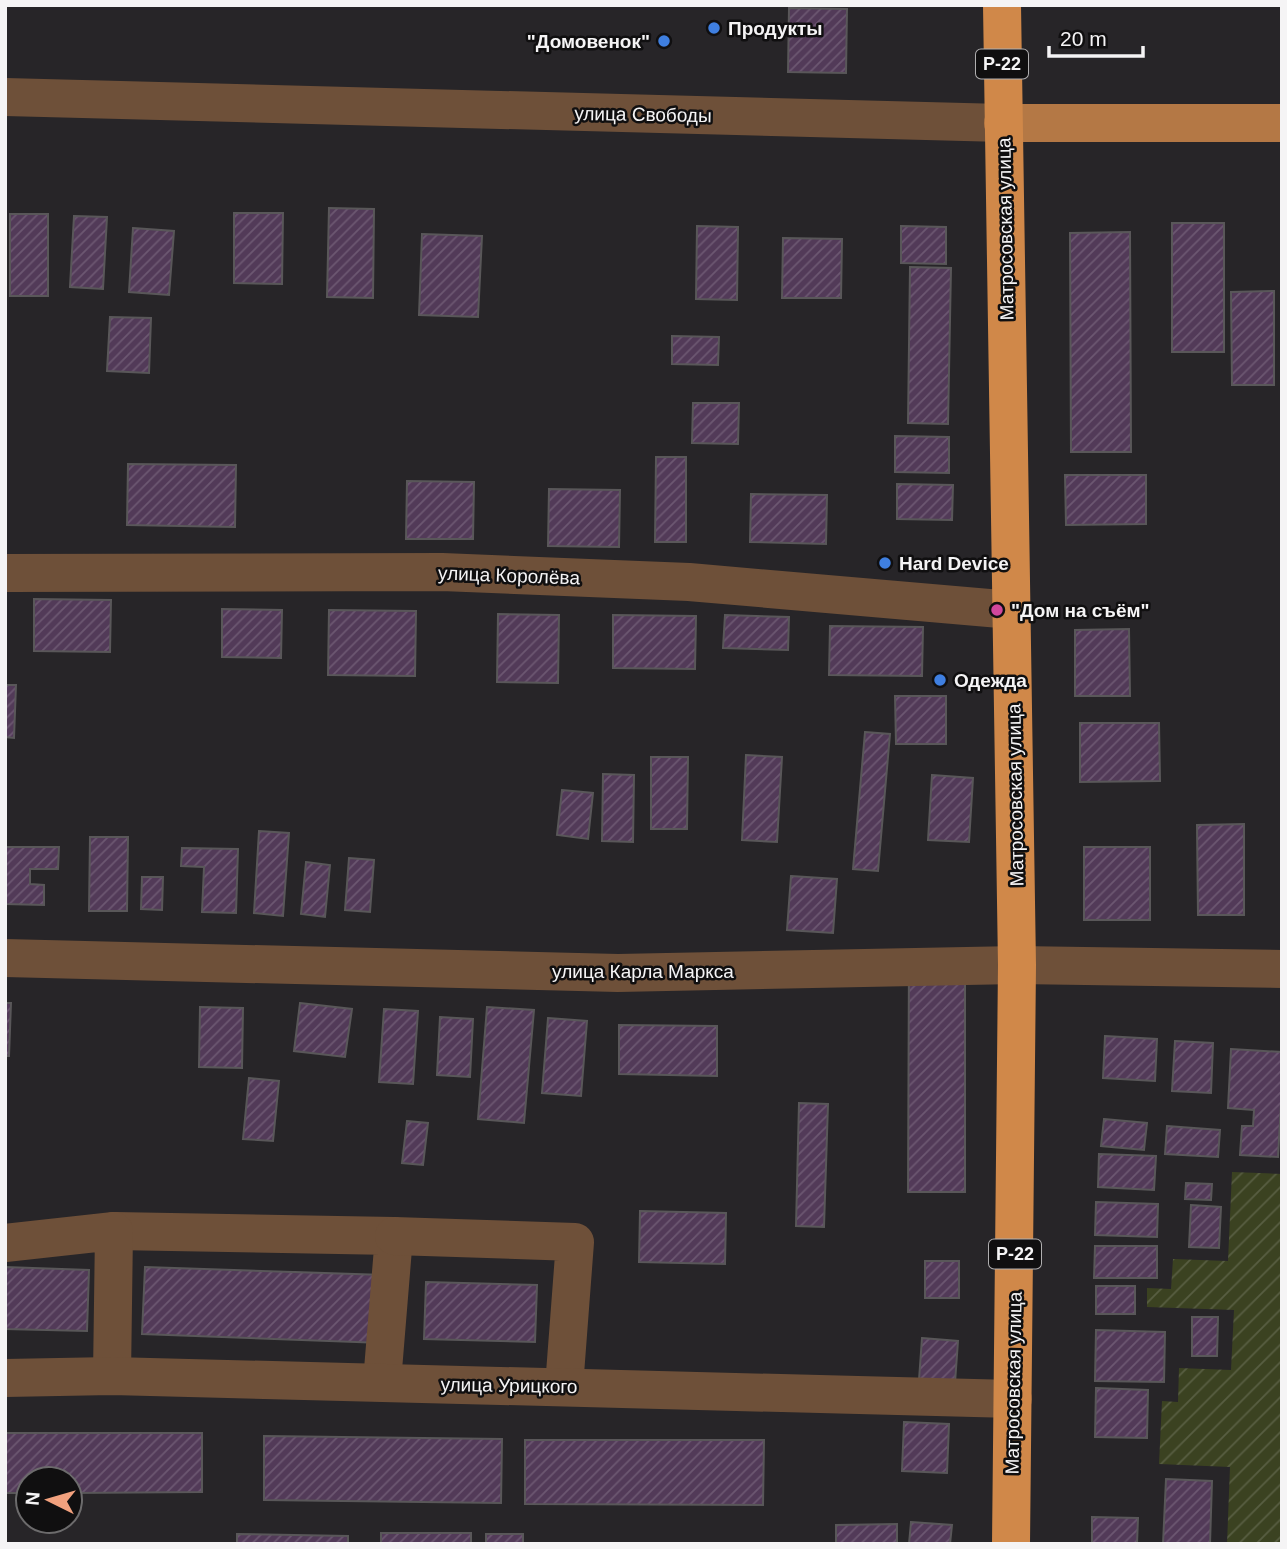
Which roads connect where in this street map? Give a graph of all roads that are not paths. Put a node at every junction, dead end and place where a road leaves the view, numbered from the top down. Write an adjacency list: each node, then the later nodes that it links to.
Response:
1 (1002, 5): 3 (highway, Матросовская улица / Р-22)
2 (5, 97): 3 (street, улица Свободы)
3 (1003, 123): 4 (main road, улица Свободы); 6 (highway, Матросовская улица / Р-22)
4 (1282, 123)
5 (5, 573): 6 (street, улица Королёва)
6 (1012, 610): 8 (highway, Матросовская улица / Р-22)
7 (5, 958): 8 (street, улица Карла Маркса)
8 (1017, 965): 9 (street, улица Карла Маркса); 17 (highway, Матросовская улица / Р-22)
9 (1282, 969)
10 (114, 1231): 11 (street); 12 (street); 13 (street)
11 (394, 1236): 15 (street); 16 (street)
12 (5, 1243)
13 (112, 1376): 14 (street, улица Урицкого); 15 (street, улица Урицкого)
14 (5, 1378)
15 (382, 1382): 16 (street, улица Урицкого)
16 (564, 1387): 17 (street, улица Урицкого)
17 (1013, 1399): 18 (highway, Матросовская улица / Р-22)
18 (1011, 1544)

